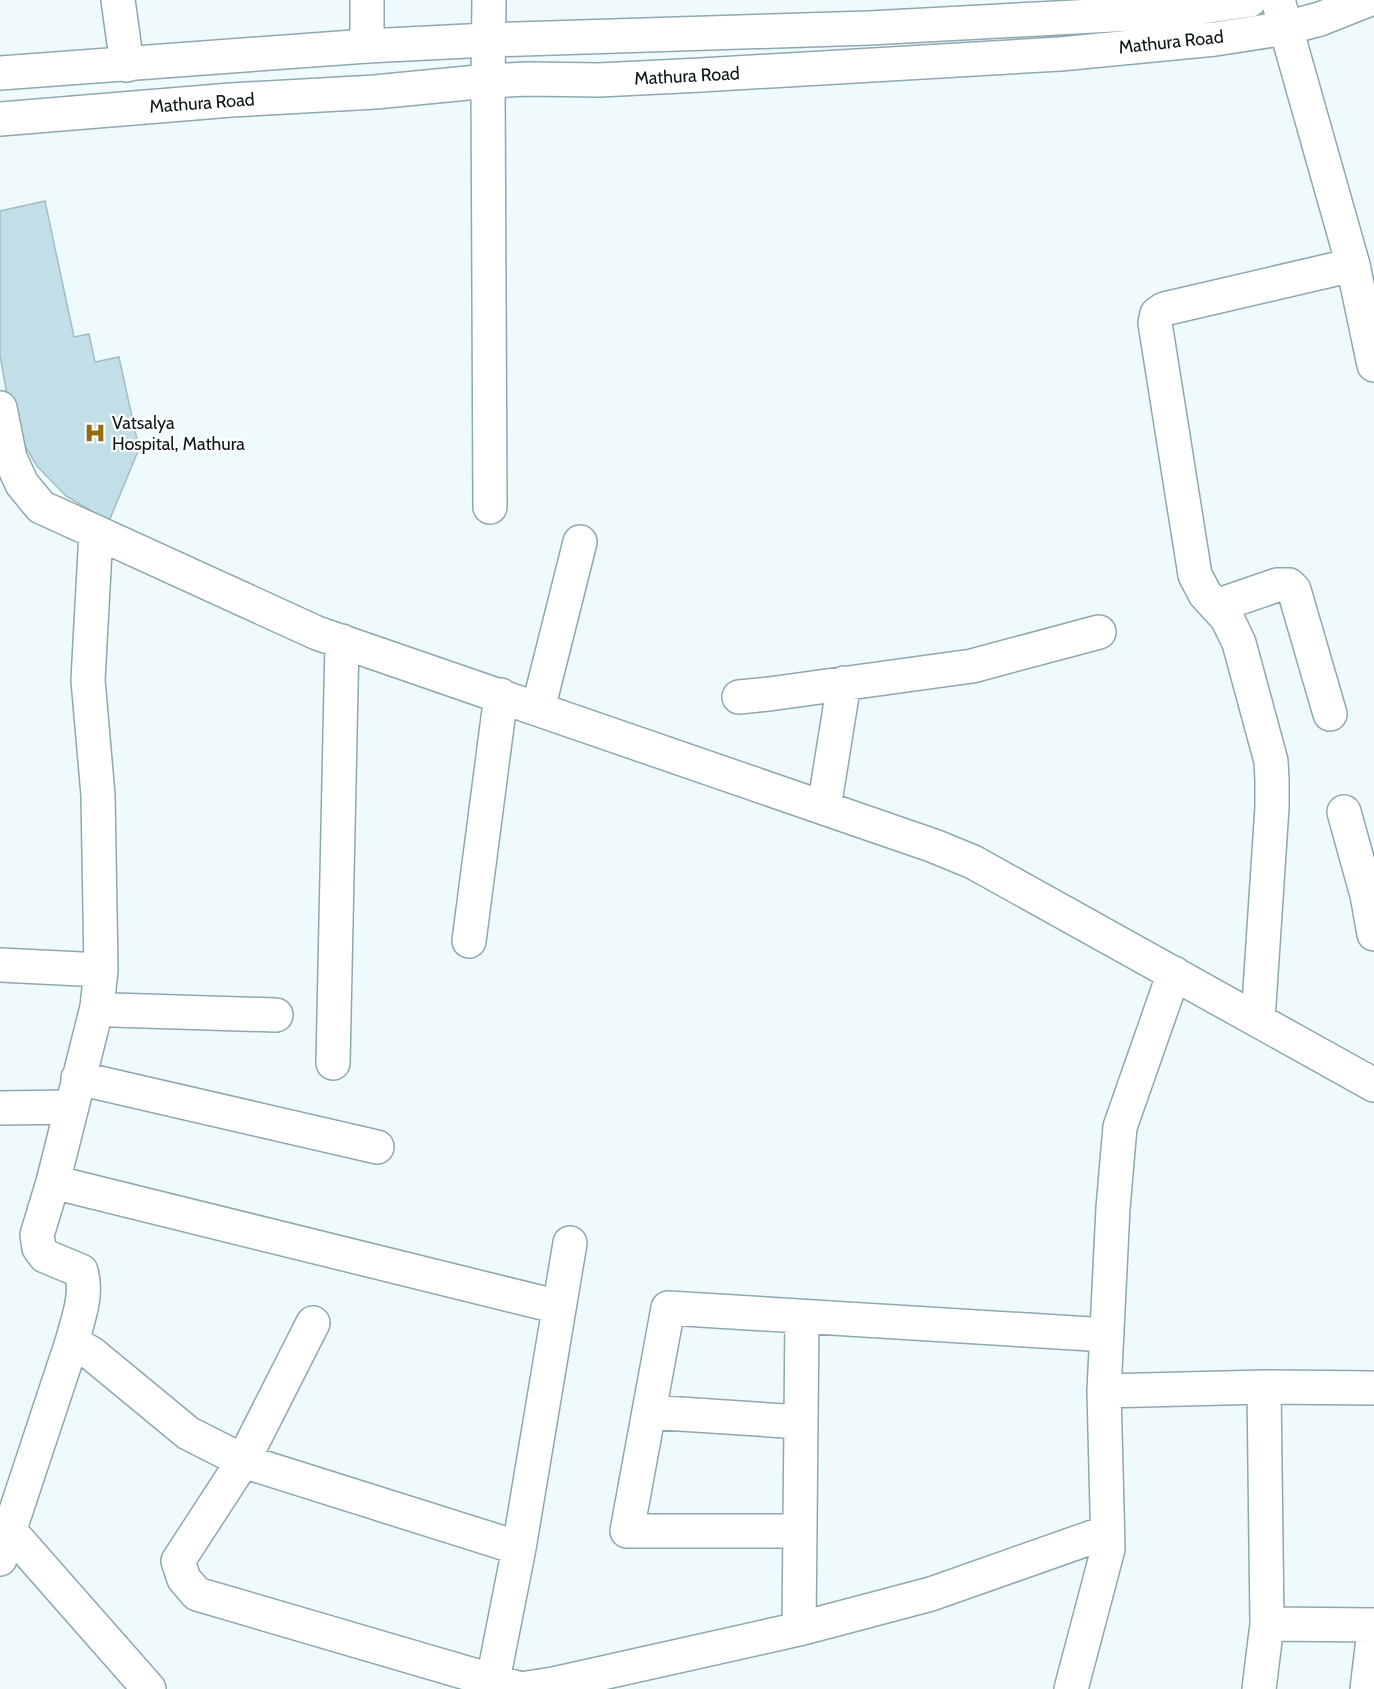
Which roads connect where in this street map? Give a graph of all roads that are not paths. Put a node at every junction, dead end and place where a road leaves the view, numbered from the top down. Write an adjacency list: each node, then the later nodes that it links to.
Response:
1 (118, 0): 9 (street)
2 (366, 0): 8 (street)
3 (489, 0): 7 (street)
4 (1250, 0): 7 (street, Mathura Road)
5 (1368, 0): 6 (street, Mathura Road)
6 (1282, 14): 11 (street, Mathura Road); 13 (street)
7 (488, 40): 8 (street, Mathura Road); 11 (street)
8 (367, 46): 9 (street, Mathura Road)
9 (127, 65): 10 (street, Mathura Road)
10 (0, 73)
11 (488, 81): 12 (street, Mathura Road); 16 (street)
12 (0, 119)
13 (1353, 265): 14 (street); 19 (street)
14 (1374, 364)
15 (0, 408): 17 (street)
16 (490, 507)
17 (96, 532): 21 (street); 32 (street)
18 (580, 542): 25 (street)
19 (1216, 606): 26 (street); 36 (street)
20 (1099, 632): 22 (street)
21 (342, 641): 23 (street); 37 (street)
22 (844, 683): 24 (street); 27 (street)
23 (501, 695): 25 (street); 30 (street)
24 (739, 697)
25 (538, 709): 27 (street)
26 (1330, 714)
27 (824, 808): 33 (street)
28 (1344, 812): 29 (street)
29 (1374, 934)
30 (470, 941)
31 (0, 964): 32 (street)
32 (102, 970): 34 (street)
33 (1174, 973): 36 (street); 47 (street)
34 (97, 1007): 35 (street); 39 (street)
35 (276, 1015)
36 (1258, 1020): 38 (street)
37 (333, 1063)
38 (1374, 1085)
39 (75, 1093): 40 (street); 41 (street); 42 (street)
40 (0, 1108)
41 (377, 1147)
42 (53, 1182): 44 (street); 48 (street)
43 (570, 1244): 44 (street)
44 (559, 1307): 58 (street)
45 (802, 1317): 47 (street); 52 (street); 53 (street)
46 (313, 1323): 54 (street)
47 (1107, 1335): 51 (street)
48 (72, 1342): 54 (street); 57 (street)
49 (1264, 1387): 50 (street); 51 (street); 59 (street)
50 (1374, 1388)
51 (1104, 1391): 56 (street)
52 (649, 1412): 53 (street); 55 (street)
53 (801, 1422): 55 (street)
54 (243, 1461): 58 (street); 63 (street)
55 (800, 1531): 61 (street)
56 (1107, 1532): 61 (street); 65 (street)
57 (5, 1545): 64 (street)
58 (519, 1548): 63 (street)
59 (1267, 1624): 60 (street); 66 (street)
60 (1374, 1625)
61 (799, 1629): 63 (street)
62 (1374, 1631): 67 (street)
63 (512, 1686)
64 (149, 1689)
65 (1071, 1689)
66 (1258, 1689)
67 (1367, 1689)

